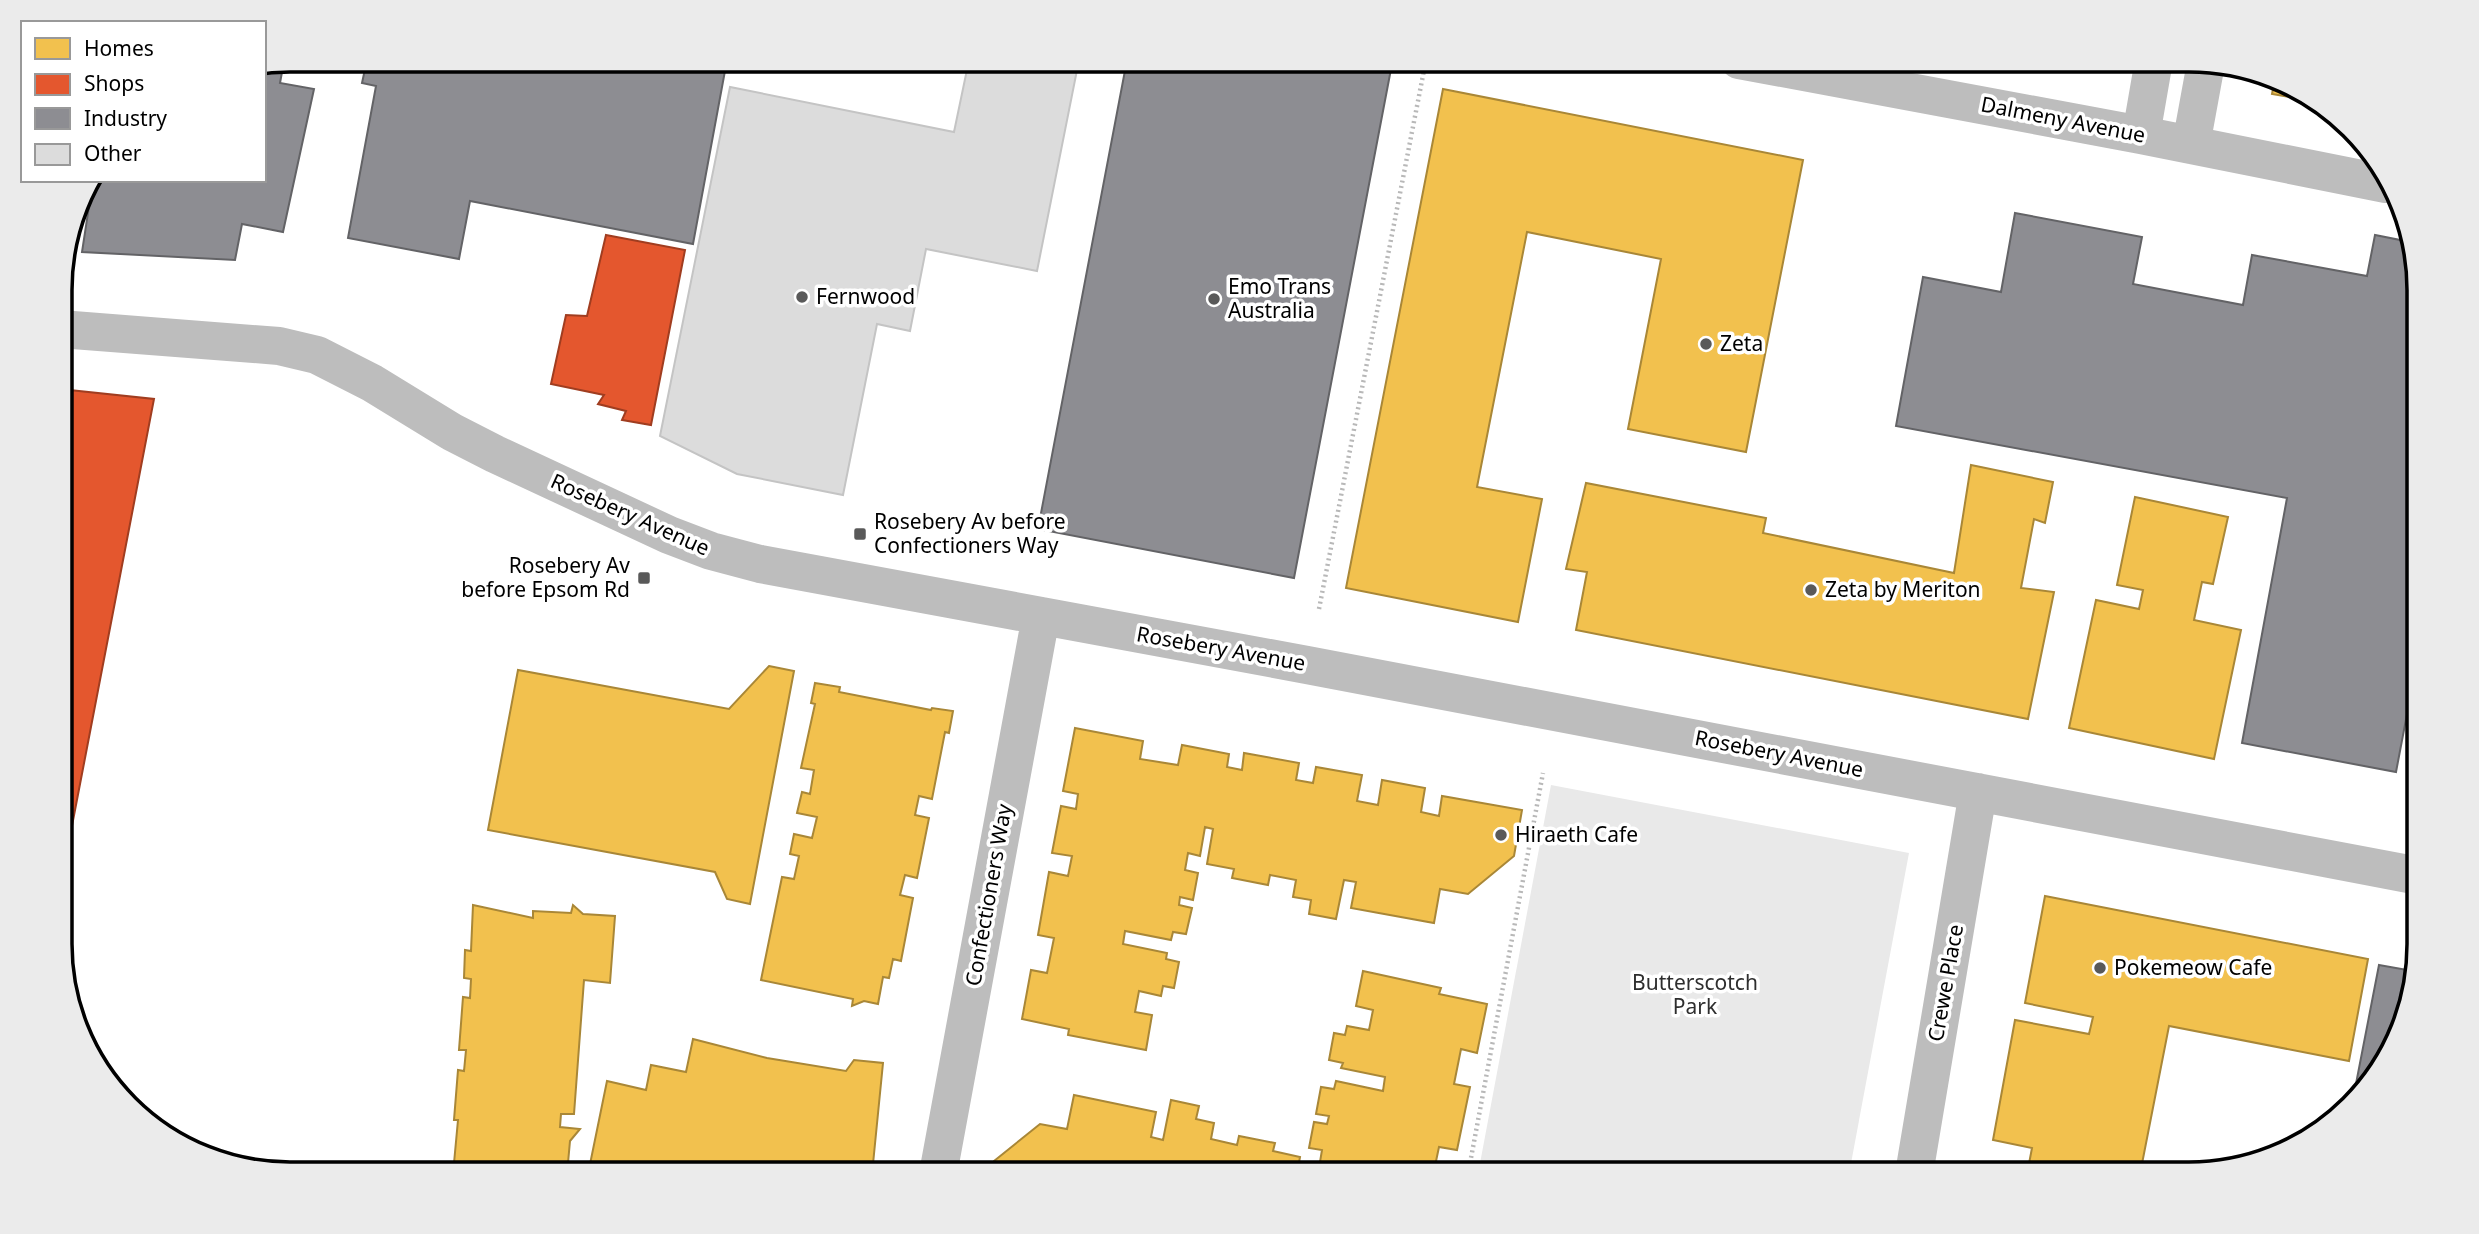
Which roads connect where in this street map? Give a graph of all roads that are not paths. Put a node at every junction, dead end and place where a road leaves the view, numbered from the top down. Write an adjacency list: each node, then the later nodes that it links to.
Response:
1 (1803, 72): 4 (street, Dalmeny Avenue)
2 (2152, 72): 4 (street)
3 (2204, 73): 5 (street)
4 (2141, 135): 5 (street, Dalmeny Avenue)
5 (2191, 145): 6 (street, Dalmeny Avenue)
6 (2379, 183)
7 (72, 330): 8 (street, Rosebery Avenue)
8 (1041, 616): 9 (street, Rosebery Avenue); 11 (street, Confectioners Way)
9 (1978, 792): 10 (street, Rosebery Avenue); 12 (street, Crewe Place)
10 (2407, 874)
11 (940, 1162)
12 (1916, 1162)

